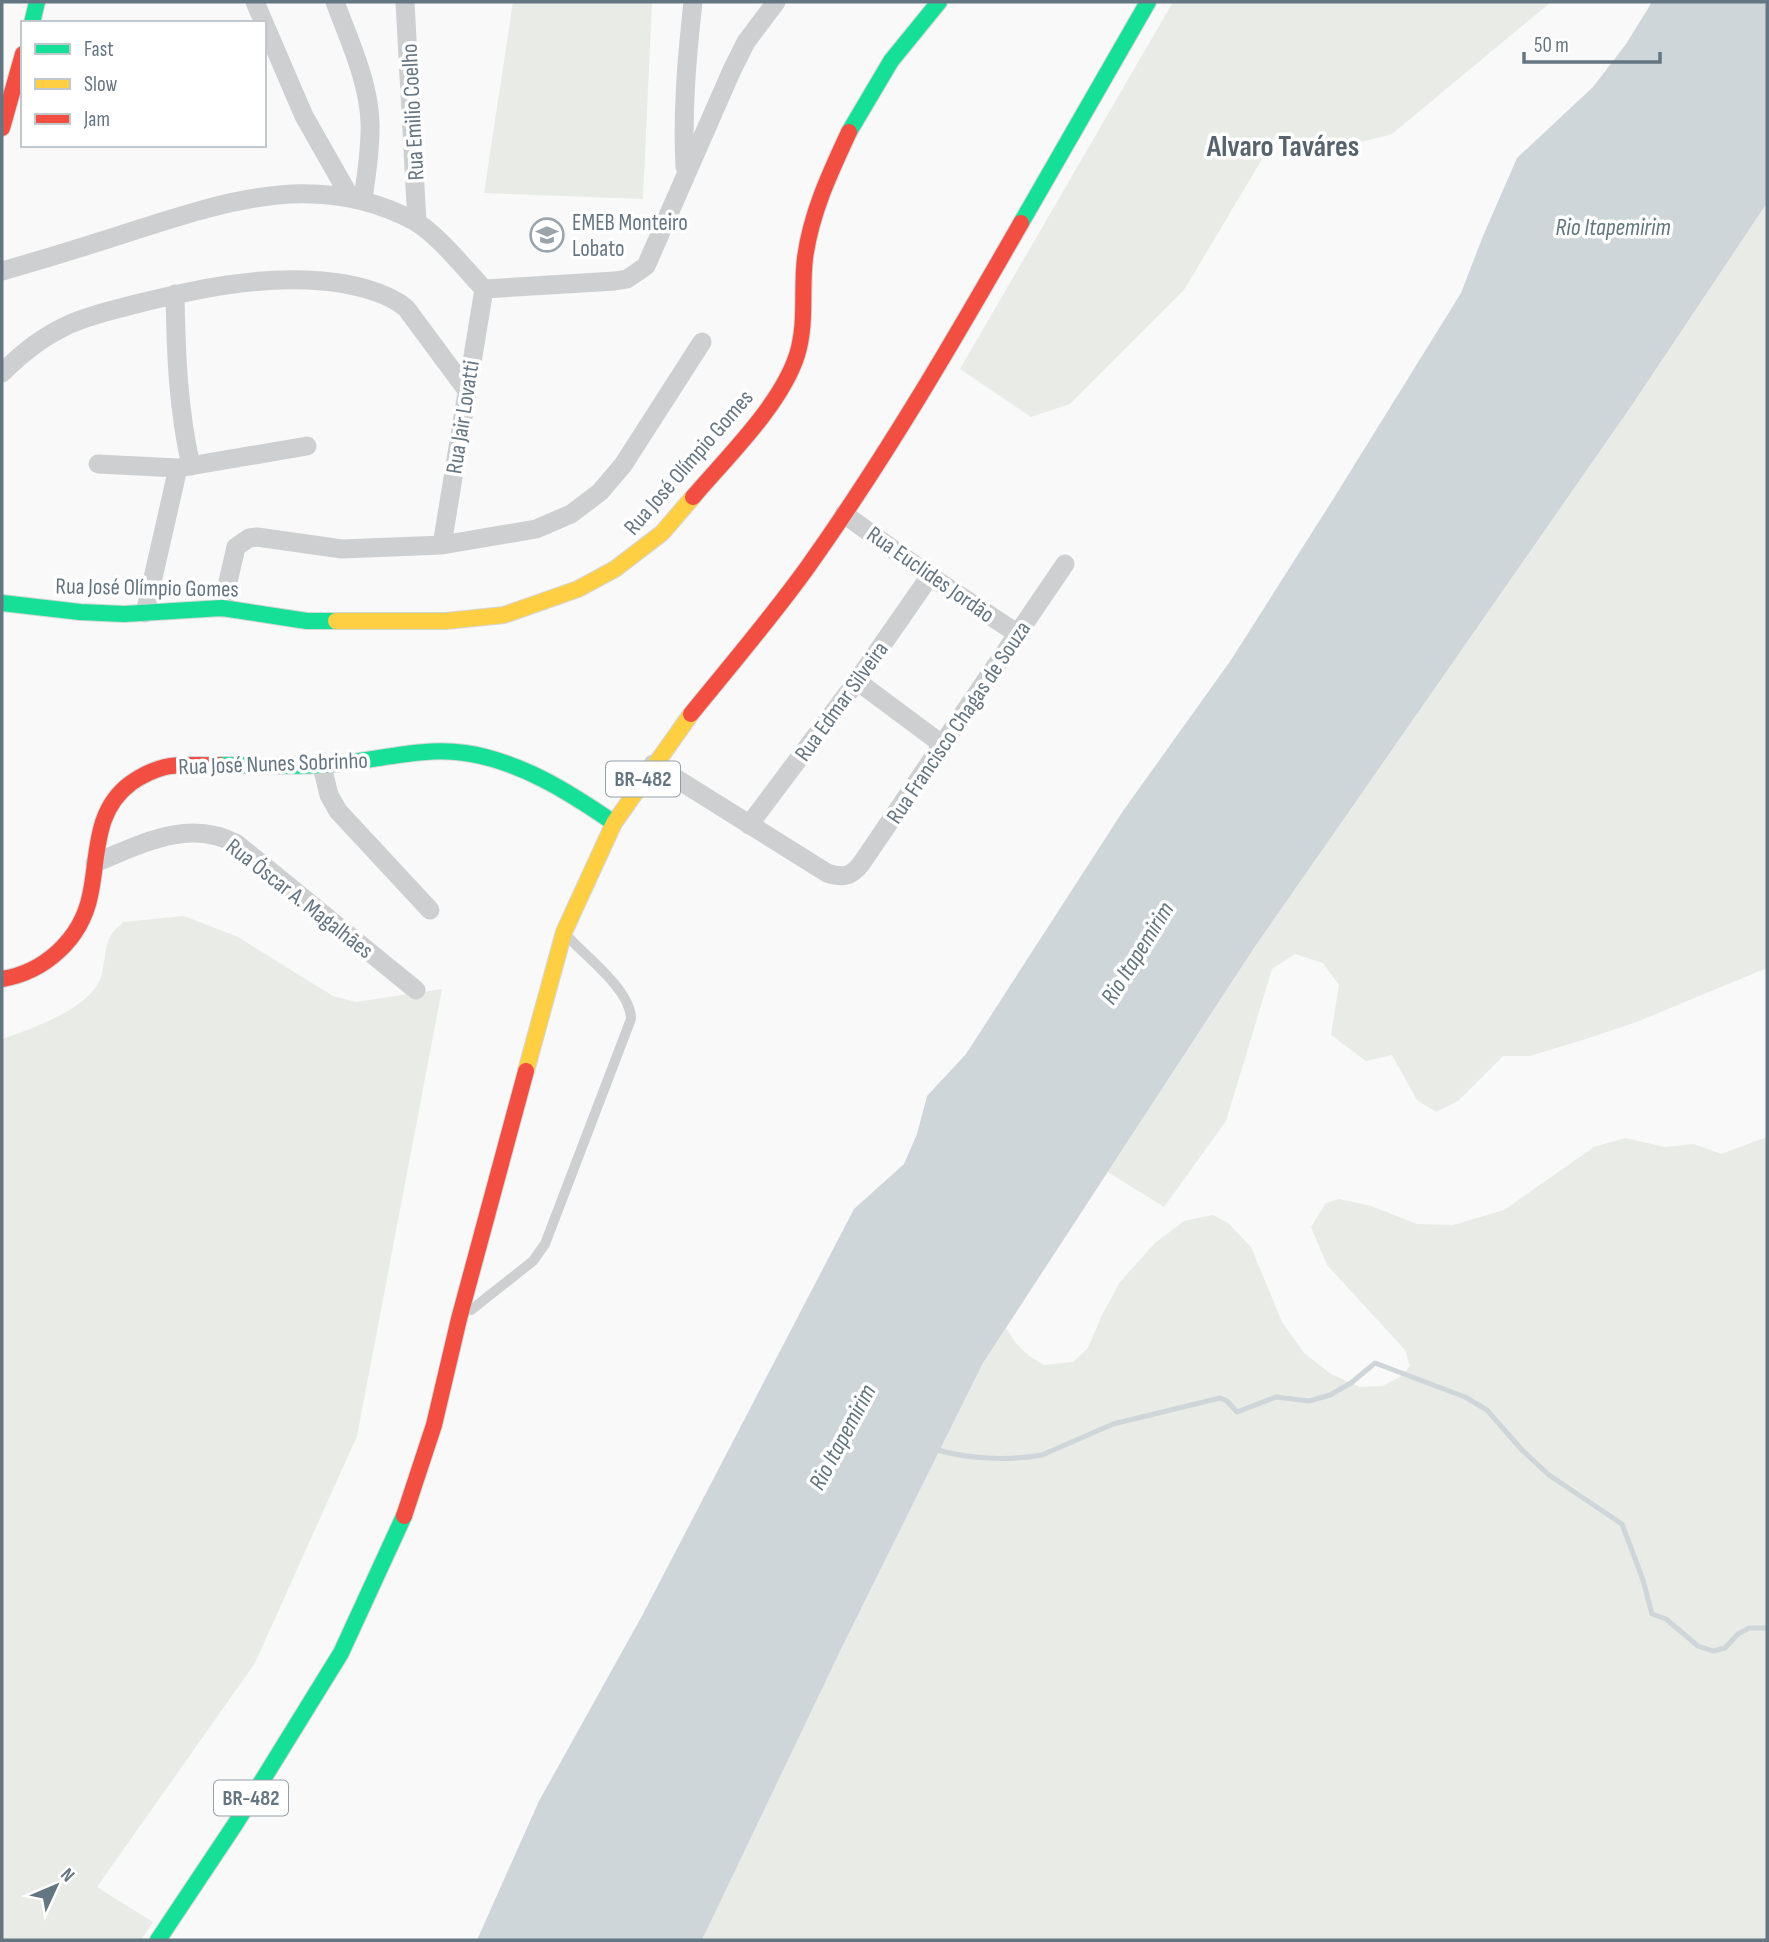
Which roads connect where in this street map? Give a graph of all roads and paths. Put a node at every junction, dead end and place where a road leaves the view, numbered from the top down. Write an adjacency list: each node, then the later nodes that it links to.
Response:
1 (37, 2): 9 (main road)
2 (255, 2): 10 (street)
3 (335, 2): 16 (street)
4 (405, 2): 17 (street, Rua Emilio Coelho)
5 (693, 2): 15 (street)
6 (776, 2): 15 (street)
7 (939, 2): 32 (main road, Rua José Olímpio Gomes)
8 (1149, 2): 27 (main road, BR-482)
9 (32, 21)
10 (261, 21)
11 (270, 51): 16 (street)
12 (21, 61): 14 (main road)
13 (21, 123): 14 (street)
14 (2, 128)
15 (686, 171): 19 (street)
16 (356, 199): 17 (street); 18 (street)
17 (417, 223): 19 (street)
18 (2, 271)
19 (484, 289): 23 (street, Rua Jair Lovatti)
20 (175, 294): 22 (street); 23 (street); 26 (street)
21 (702, 342): 28 (street)
22 (2, 373)
23 (466, 389): 28 (street, Rua Jair Lovatti)
24 (307, 446): 26 (street)
25 (98, 464): 26 (street)
26 (185, 467): 33 (street)
27 (844, 514): 30 (street, Rua Euclides Jordão); 37 (main road, BR-482)
28 (442, 545): 32 (street)
29 (1065, 564): 34 (street, Rua Francisco Chagas de Souza)
30 (930, 576): 34 (street, Rua Euclides Jordão); 35 (street, Rua Edmar Silveira)
31 (2, 603): 33 (main road, Rua José Olímpio Gomes)
32 (222, 608): 33 (main road, Rua José Olímpio Gomes)
33 (145, 613)
34 (1018, 634): 36 (street, Rua Francisco Chagas de Souza)
35 (857, 681): 36 (street); 40 (street, Rua Edmar Silveira)
36 (943, 745): 40 (street, Rua Francisco Chagas de Souza)
37 (653, 764): 39 (main road, BR-482); 40 (street)
38 (322, 766): 39 (main road, Rua José Nunes Sobrinho); 41 (main road, Rua José Nunes Sobrinho); 42 (street)
39 (614, 823): 43 (main road, BR-482)
40 (749, 825)
41 (95, 863): 44 (main road, Rua José Nunes Sobrinho); 45 (street, Rua Óscar A. Magalhães)
42 (430, 909)
43 (564, 932): 46 (main road, BR-482); 46 (lane)
44 (2, 979)
45 (416, 990)
46 (459, 1319): 47 (main road, BR-482)
47 (158, 1940)

